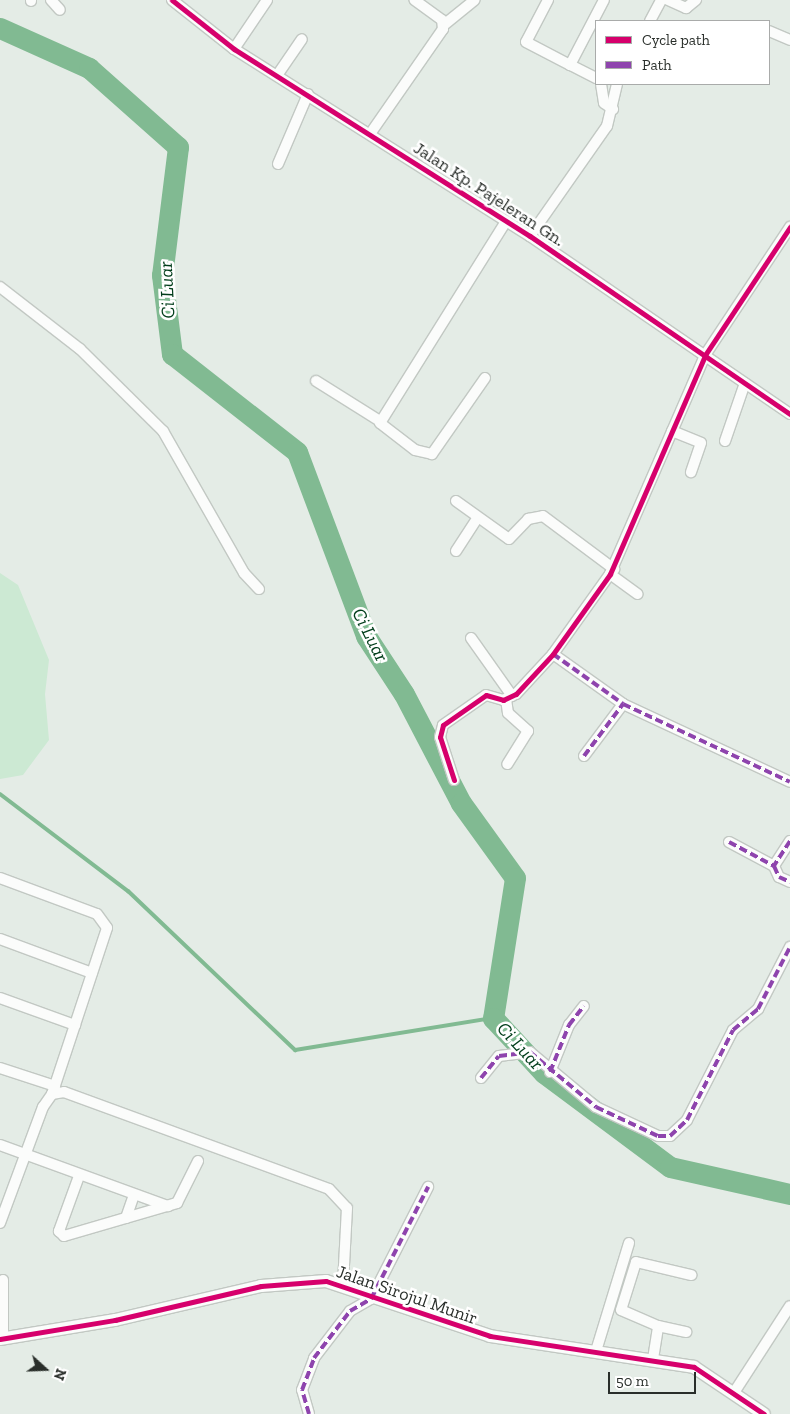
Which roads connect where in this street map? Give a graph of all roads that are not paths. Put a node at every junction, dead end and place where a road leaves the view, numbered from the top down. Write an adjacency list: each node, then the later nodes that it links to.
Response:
1 (51, 0): 11 (street)
2 (172, 0): 17 (street, Jalan Kp. Pajeleran Gn.)
3 (267, 0): 17 (street)
4 (414, 0): 13 (street)
5 (475, 0): 13 (street)
6 (548, 0): 18 (street)
7 (604, 0): 18 (street)
8 (661, 0): 12 (street)
9 (668, 0): 10 (street)
10 (696, 0)
11 (60, 10)
12 (651, 20)
13 (445, 24): 25 (street)
14 (770, 31): 16 (street)
15 (302, 39): 19 (street)
16 (790, 40)
17 (234, 49): 19 (street, Jalan Kp. Pajeleran Gn.)
18 (570, 65): 20 (street)
19 (278, 74): 23 (street, Jalan Kp. Pajeleran Gn.)
20 (595, 78)
21 (601, 85): 24 (street)
22 (613, 85): 24 (street)
23 (308, 94): 25 (street, Jalan Kp. Pajeleran Gn.); 26 (street)
24 (613, 109): 29 (street)
25 (370, 134): 27 (street, Jalan Kp. Pajeleran Gn.)
26 (278, 164)
27 (506, 222): 29 (street, Jalan Kp. Pajeleran Gn.); 36 (street)
28 (790, 227): 31 (street)
29 (530, 236): 31 (street, Jalan Kp. Pajeleran Gn.)
30 (0, 287): 44 (street)
31 (705, 355): 34 (street, Jalan Kp. Pajeleran Gn.); 37 (street)
32 (485, 378): 36 (street)
33 (316, 382): 36 (street)
34 (745, 383): 35 (street, Jalan Kp. Pajeleran Gn.); 38 (street)
35 (790, 414)
36 (380, 421)
37 (672, 431): 39 (street); 43 (street)
38 (725, 441)
39 (691, 472)
40 (456, 501): 41 (street)
41 (477, 519): 42 (street); 43 (street)
42 (456, 551)
43 (612, 571): 45 (street); 47 (street)
44 (259, 589)
45 (638, 594)
46 (471, 638): 48 (street)
47 (553, 654): 48 (street); 49 (street)
48 (509, 698): 51 (street); 52 (street)
49 (624, 704): 50 (street); 53 (street)
50 (584, 756)
51 (507, 764)
52 (454, 780)
53 (790, 782)
54 (790, 841): 56 (street)
55 (729, 842): 56 (street)
56 (774, 866): 58 (street)
57 (0, 878): 61 (street)
58 (790, 882)
59 (0, 939): 61 (street)
60 (790, 948): 66 (street)
61 (92, 973): 64 (street)
62 (0, 998): 64 (street)
63 (584, 1006): 66 (street)
64 (75, 1025): 68 (street)
65 (0, 1068): 68 (street)
66 (550, 1072): 67 (street)
67 (481, 1078)
68 (53, 1090): 70 (street); 81 (street)
69 (0, 1145): 70 (street)
70 (24, 1155): 72 (street); 77 (street)
71 (198, 1161): 75 (street)
72 (79, 1176): 74 (street); 76 (street)
73 (428, 1187): 82 (street)
74 (134, 1195): 75 (street); 76 (street)
75 (169, 1207): 76 (street)
76 (126, 1218)
77 (0, 1223)
78 (629, 1243): 87 (street)
79 (691, 1275): 84 (street)
80 (4, 1280): 86 (street)
81 (343, 1285): 82 (street, Jalan Sirojul Munir); 86 (street, Jalan Sirojul Munir)
82 (371, 1299): 87 (street, Jalan Sirojul Munir); 90 (street)
83 (790, 1306): 89 (street)
84 (658, 1326): 85 (street); 88 (street)
85 (686, 1332)
86 (1, 1338)
87 (596, 1351): 88 (street, Jalan Sirojul Munir)
88 (653, 1359): 89 (street, Jalan Sirojul Munir)
89 (735, 1391): 91 (street, Jalan Sirojul Munir)
90 (309, 1414)
91 (764, 1414)

